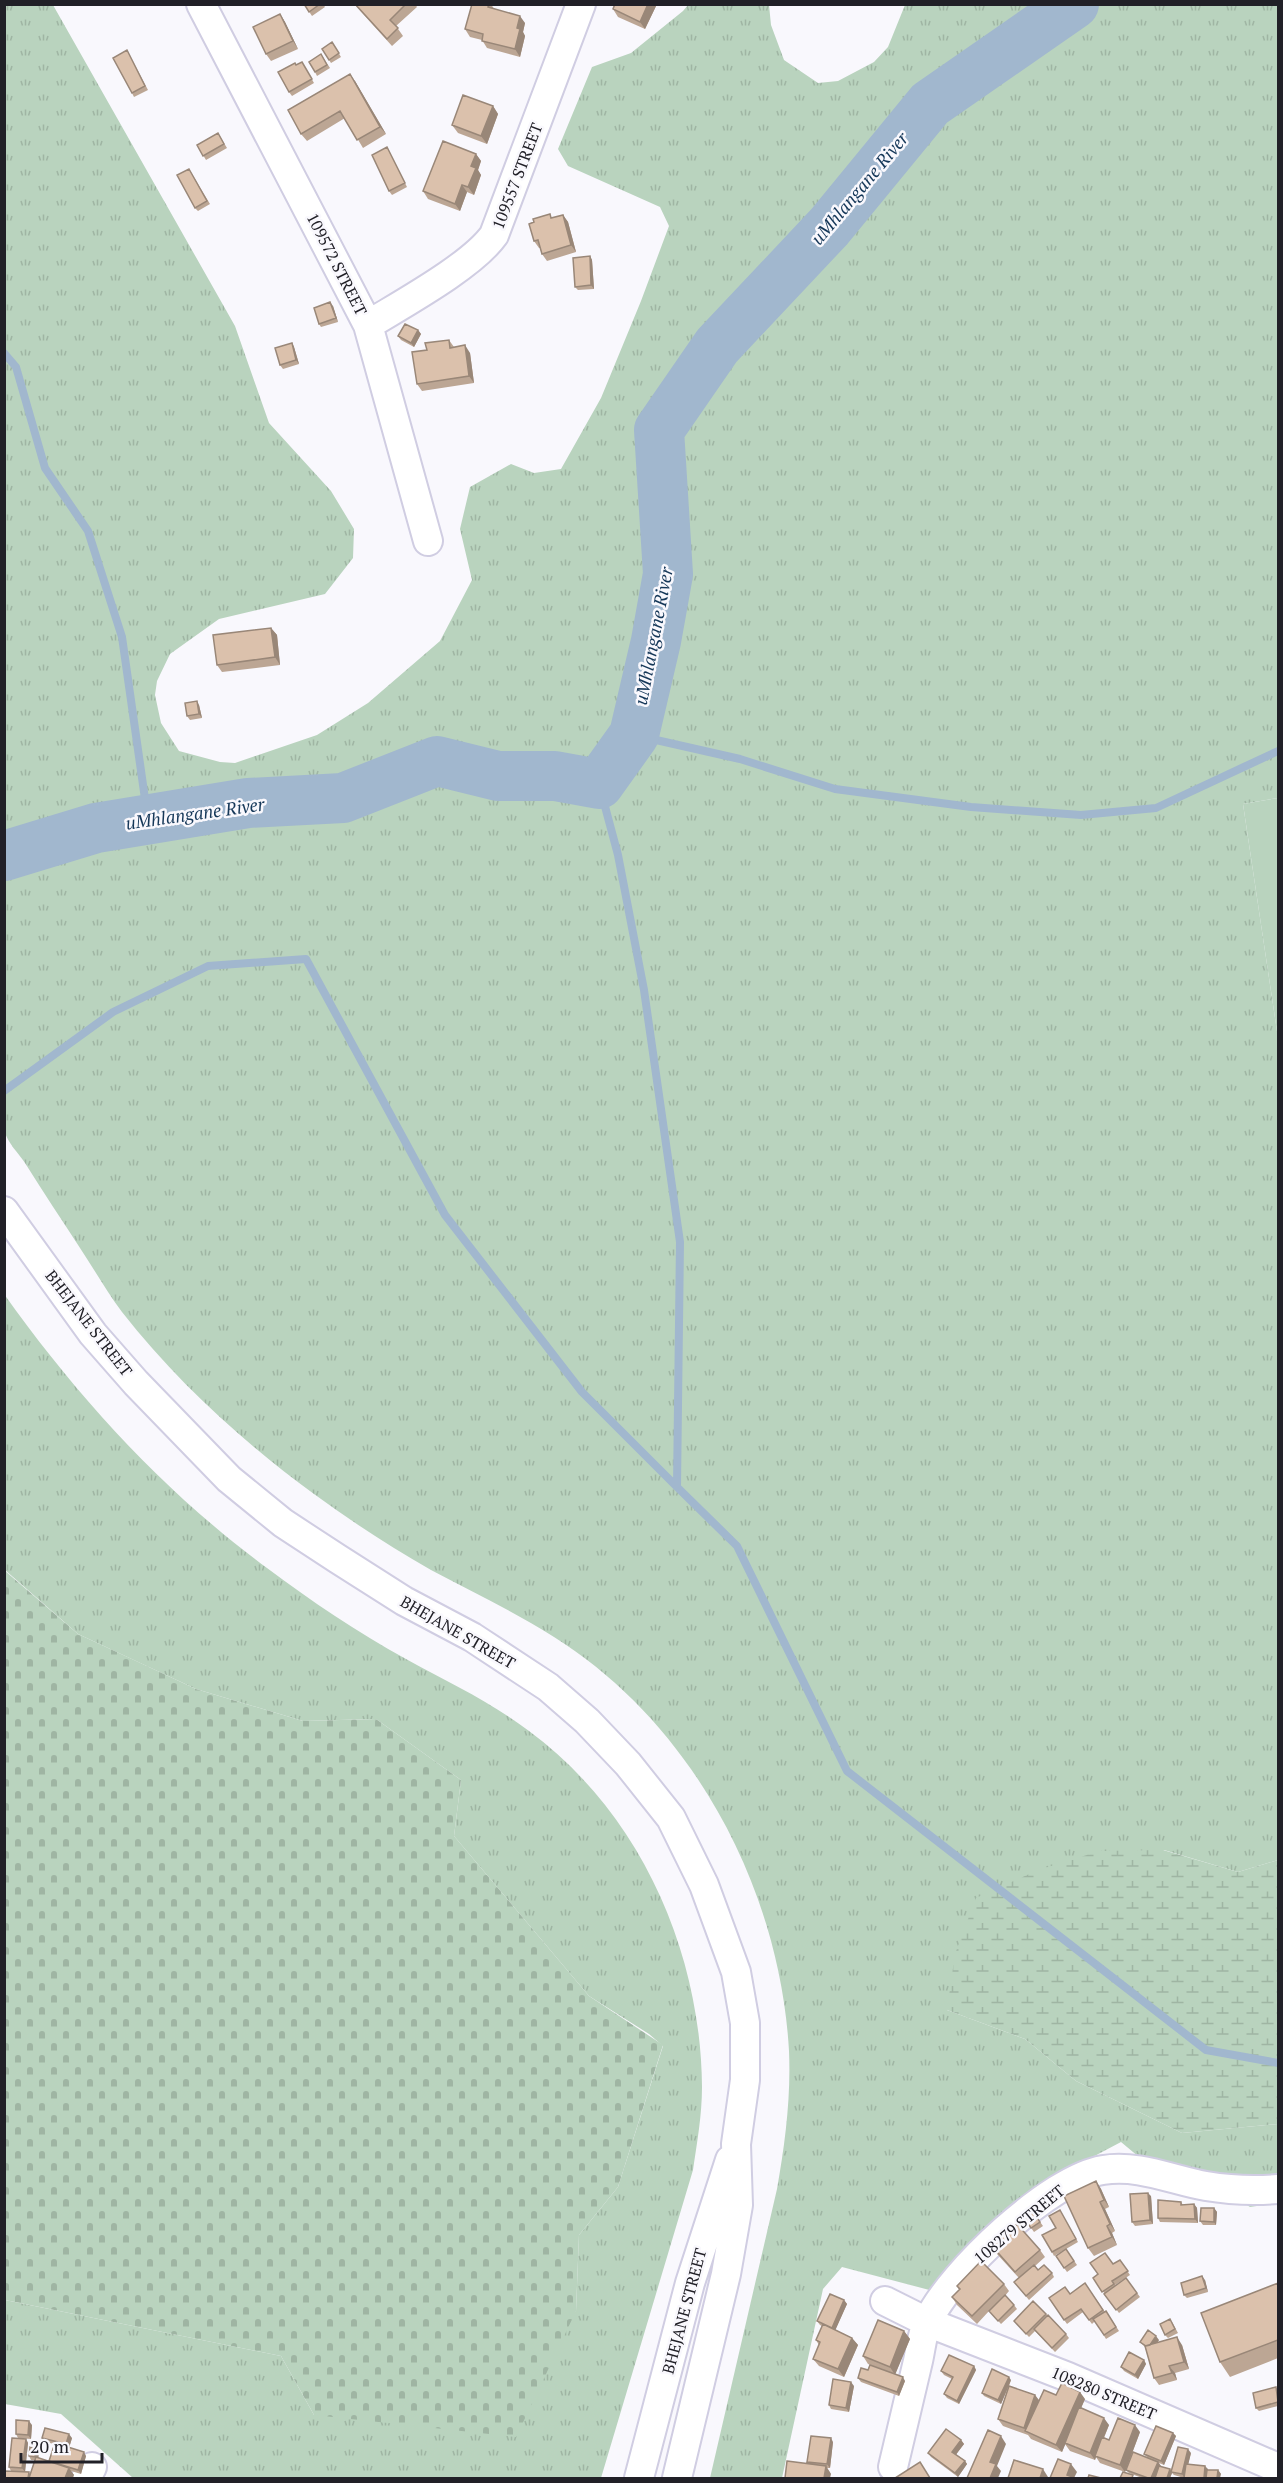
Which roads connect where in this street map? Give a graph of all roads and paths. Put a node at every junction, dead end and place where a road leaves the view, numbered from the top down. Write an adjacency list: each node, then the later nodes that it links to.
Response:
1 (201, 4): 3 (street, 109572 STREET)
2 (581, 4): 3 (street, 109557 STREET)
3 (368, 325): 4 (street, 109572 STREET)
4 (428, 541)
5 (4, 1211): 6 (street, BHEJANE STREET)
6 (736, 2144): 12 (street, BHEJANE STREET); 13 (street, BHEJANE STREET)
7 (1278, 2188): 9 (street, 108279 STREET)
8 (885, 2301): 9 (street, 108280 STREET)
9 (927, 2322): 10 (street); 11 (street, 108280 STREET)
10 (893, 2467)
11 (1278, 2468)
12 (639, 2478)
13 (677, 2478)

